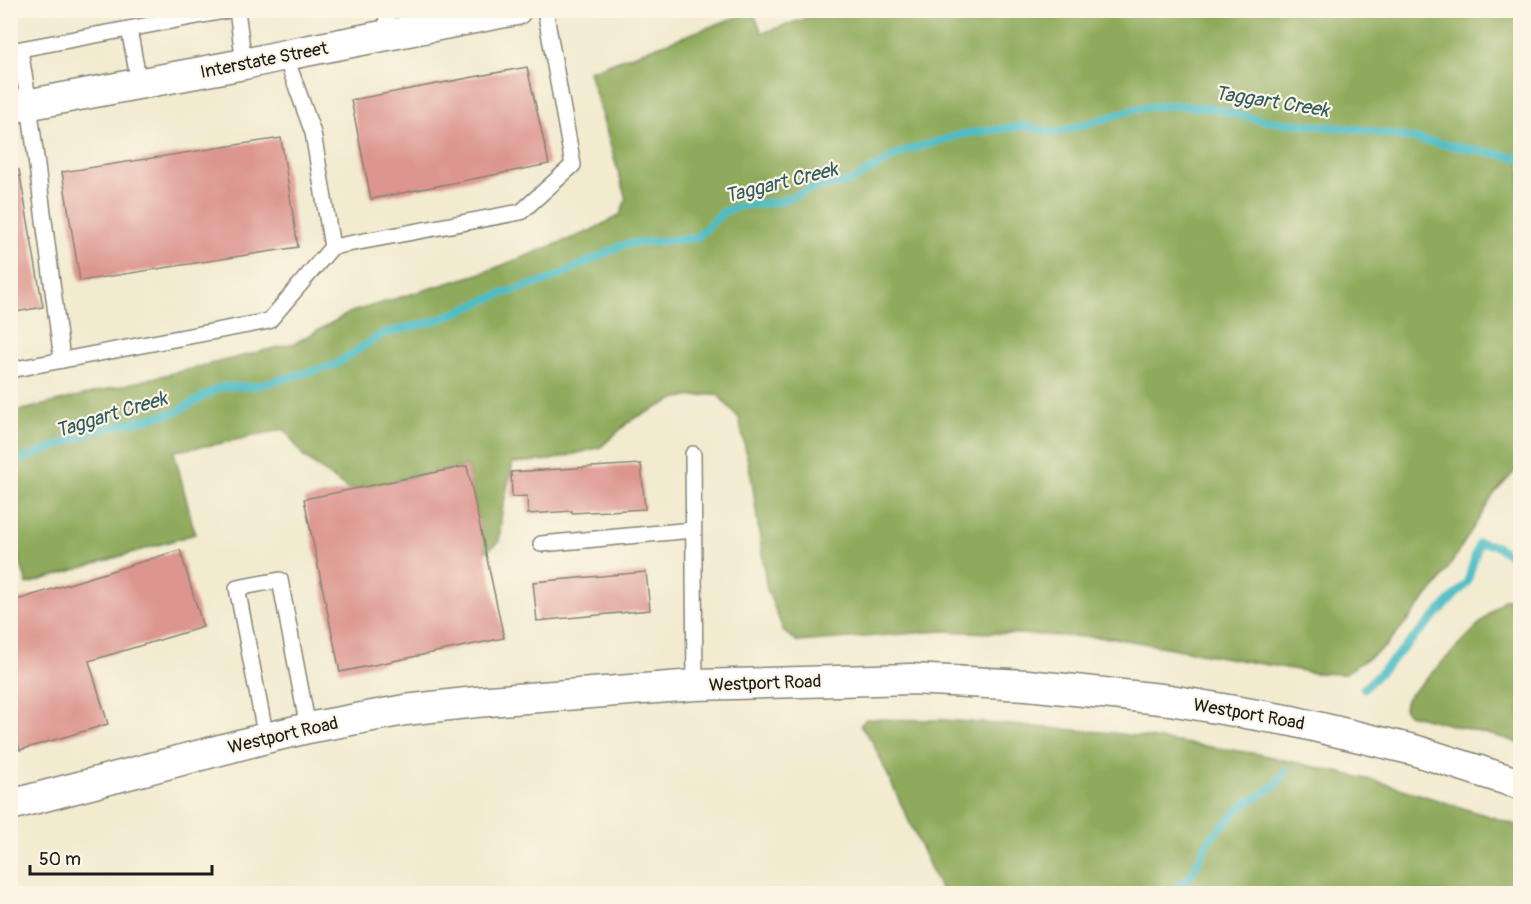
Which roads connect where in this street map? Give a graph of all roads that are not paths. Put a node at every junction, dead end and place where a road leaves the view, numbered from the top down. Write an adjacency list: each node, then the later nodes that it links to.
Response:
1 (230, 10): 6 (lane)
2 (237, 10): 9 (lane)
3 (516, 10): 5 (street, Interstate Street)
4 (545, 10): 12 (lane)
5 (387, 23): 8 (street, Interstate Street)
6 (129, 30): 7 (lane); 10 (lane)
7 (15, 51): 11 (lane)
8 (285, 55): 9 (street, Interstate Street); 12 (lane)
9 (244, 64): 10 (street, Interstate Street)
10 (139, 83): 11 (street, Interstate Street)
11 (20, 106): 13 (lane)
12 (332, 247): 13 (lane)
13 (62, 360): 14 (lane)
14 (10, 370)
15 (693, 454): 16 (lane)
16 (693, 530): 17 (lane); 18 (lane)
17 (542, 544)
18 (695, 685): 19 (street, Westport Road); 21 (street, Westport Road)
19 (308, 728): 20 (street, Westport Road); 20 (lane)
20 (266, 738): 22 (street, Westport Road)
21 (1521, 784)
22 (10, 805)

